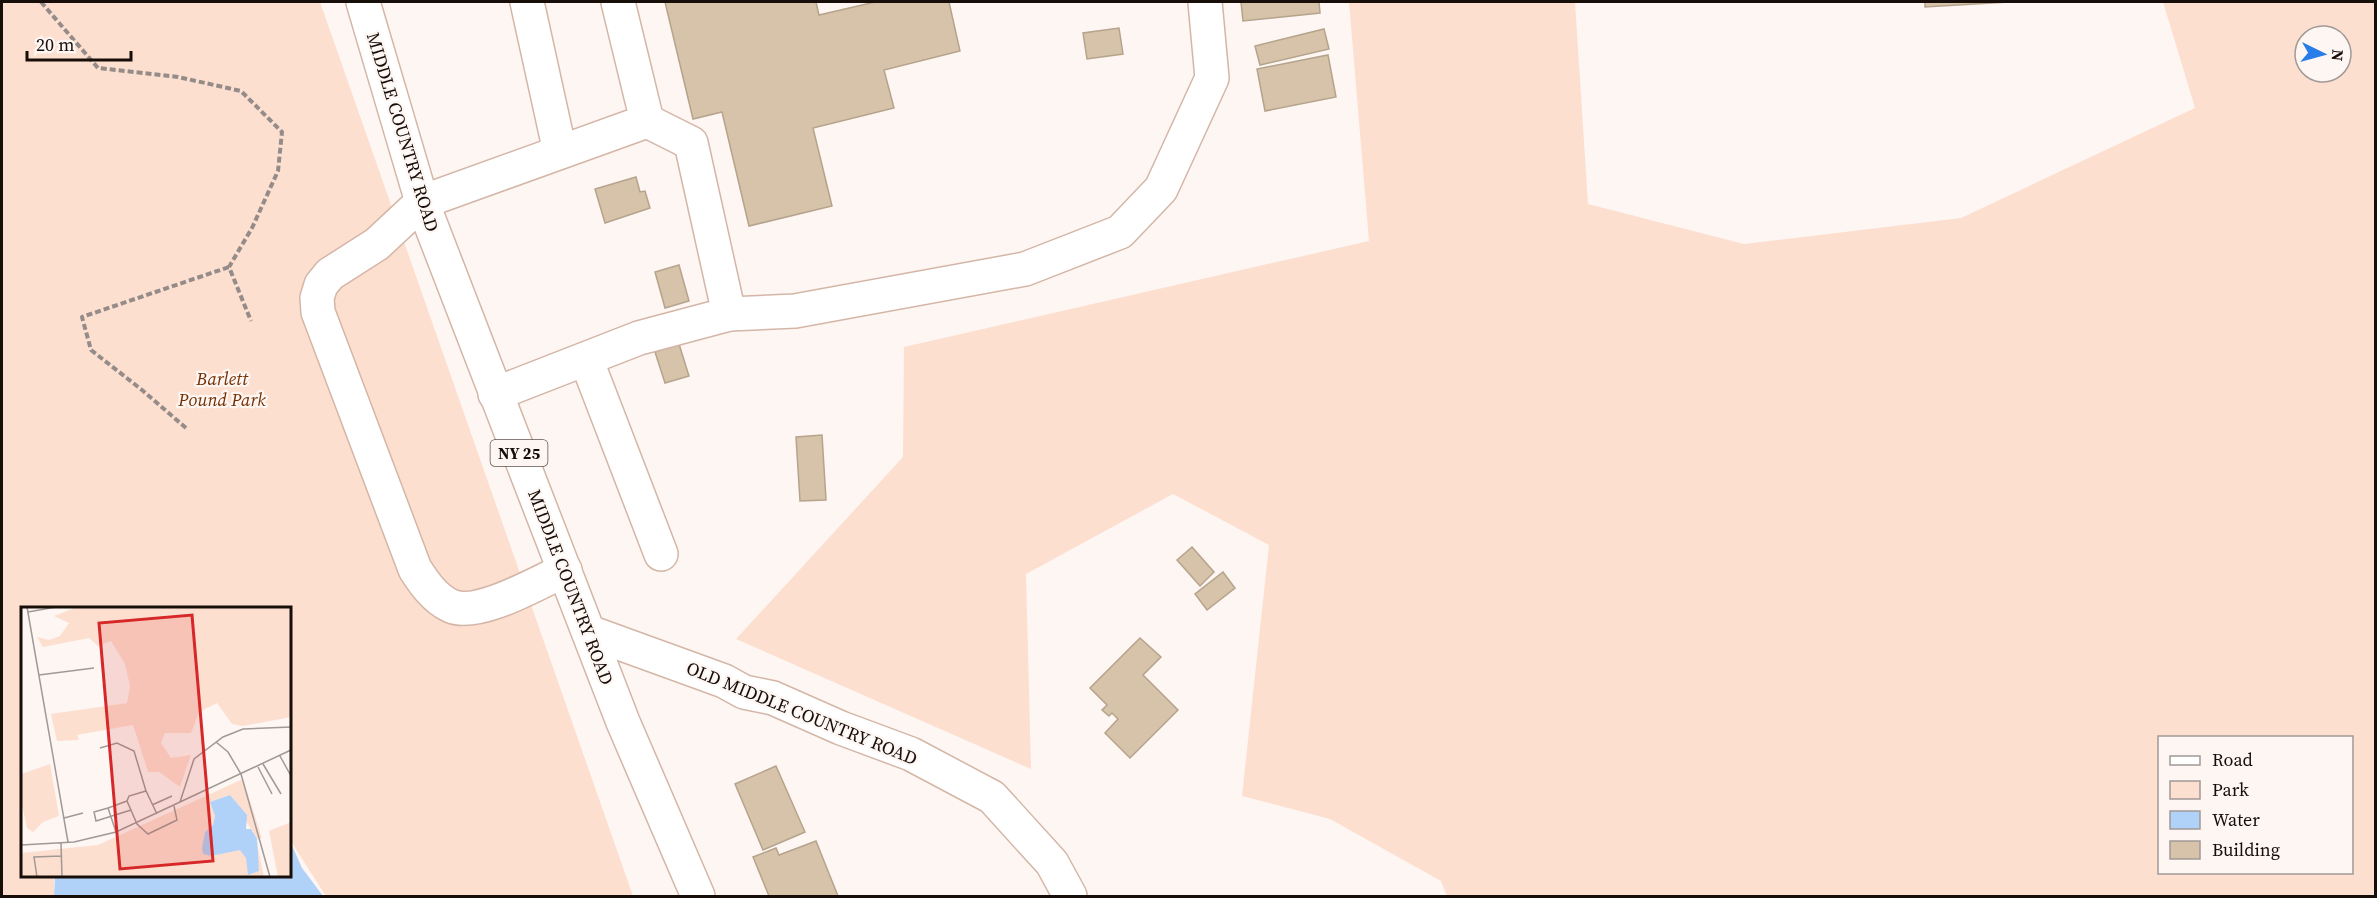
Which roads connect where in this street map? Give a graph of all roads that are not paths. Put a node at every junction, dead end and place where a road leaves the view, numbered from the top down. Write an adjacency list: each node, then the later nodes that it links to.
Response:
1 (363, 2): 7 (main road, MIDDLE COUNTRY ROAD / NY 25)
2 (527, 2): 6 (main road)
3 (618, 2): 5 (main road)
4 (1205, 2): 8 (main road)
5 (647, 121): 6 (main road); 8 (main road)
6 (560, 152): 7 (main road)
7 (422, 202): 10 (main road, MIDDLE COUNTRY ROAD / NY 25); 12 (main road)
8 (729, 314): 9 (main road)
9 (586, 359): 10 (main road); 11 (main road)
10 (495, 394): 12 (main road, MIDDLE COUNTRY ROAD / NY 25)
11 (662, 554)
12 (565, 570): 13 (main road, MIDDLE COUNTRY ROAD / NY 25)
13 (589, 632): 14 (main road, MIDDLE COUNTRY ROAD / NY 25); 15 (main road, OLD MIDDLE COUNTRY ROAD)
14 (698, 897)
15 (1070, 897)

